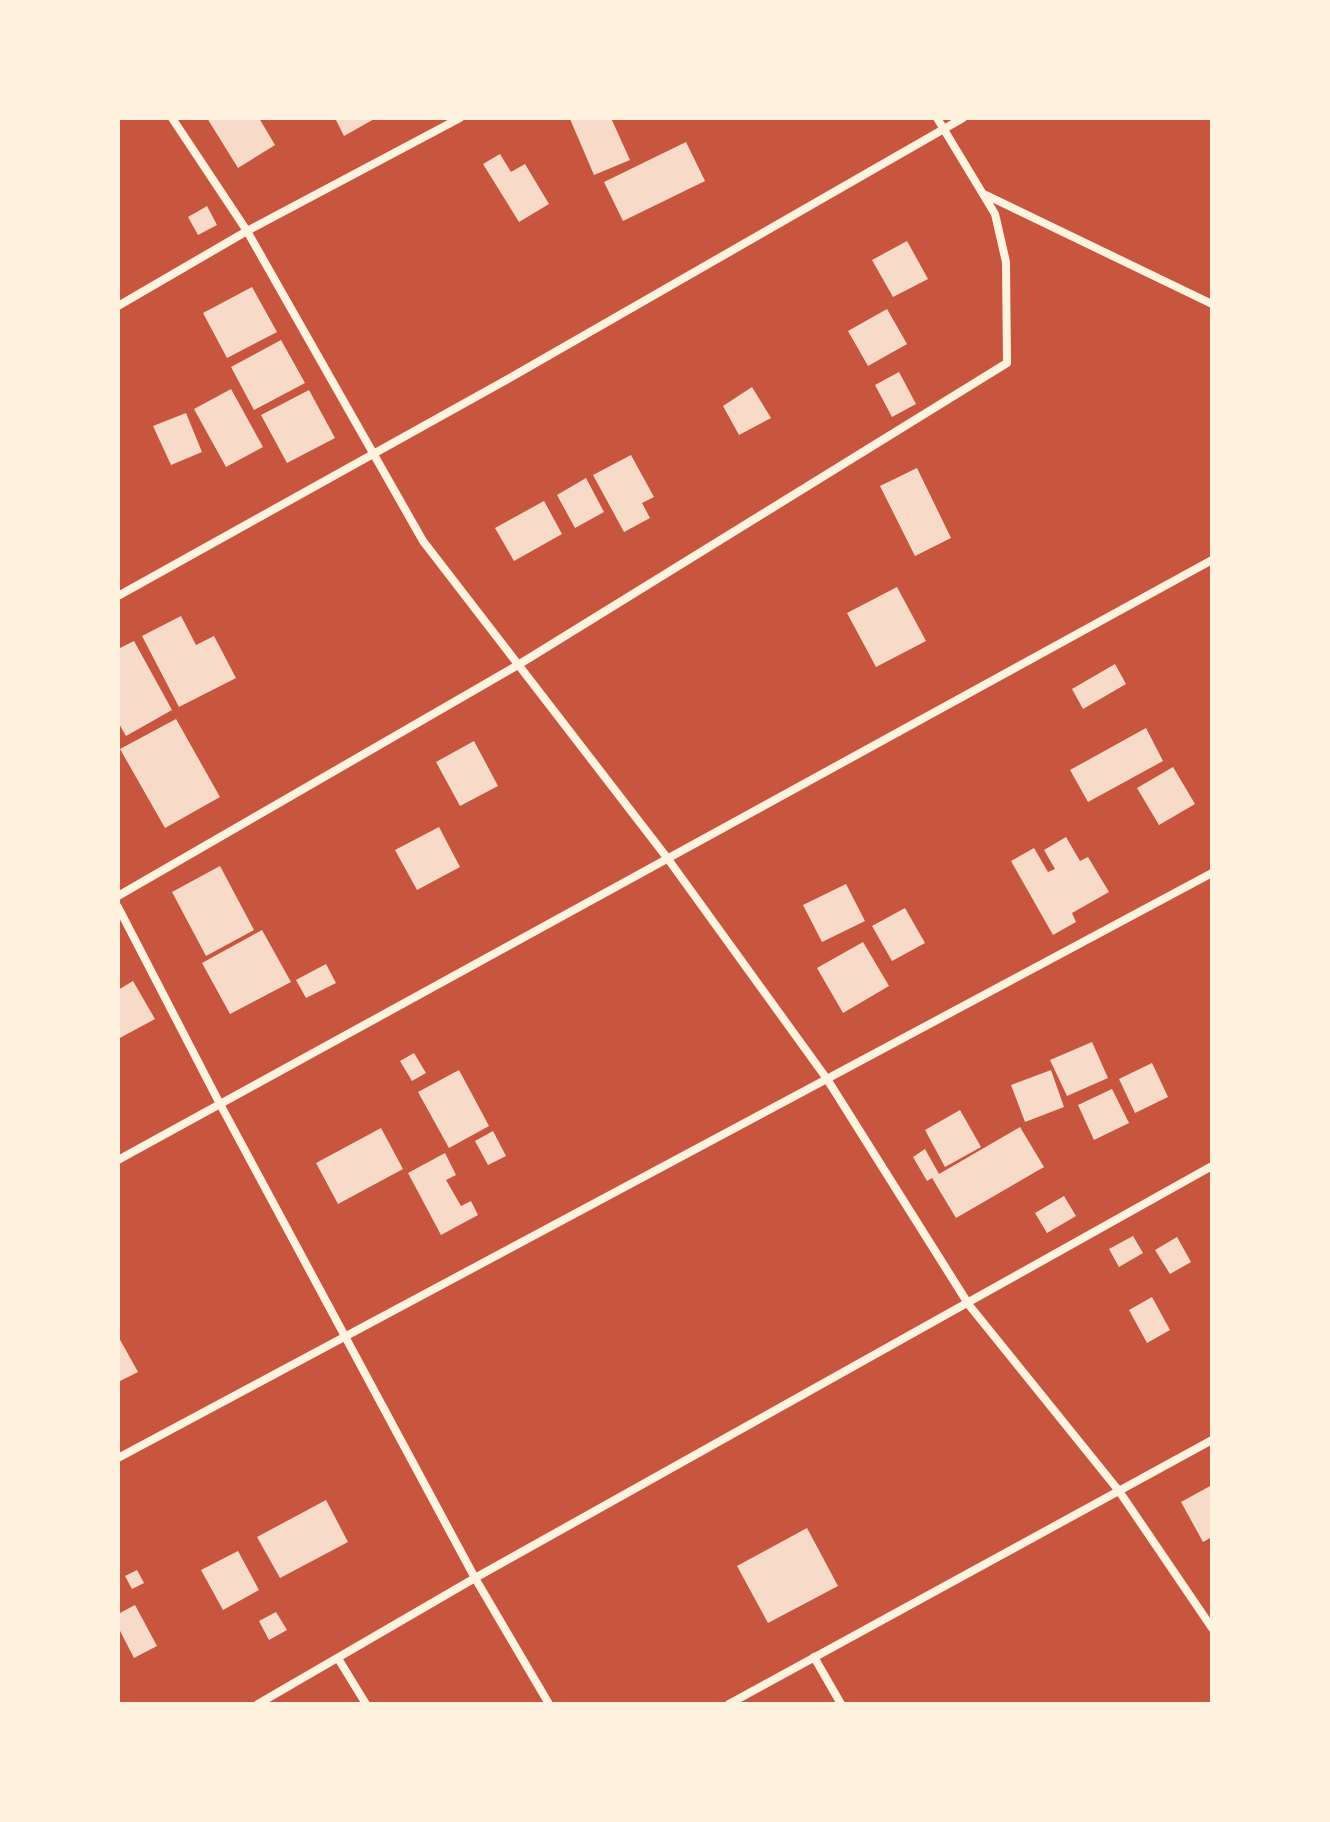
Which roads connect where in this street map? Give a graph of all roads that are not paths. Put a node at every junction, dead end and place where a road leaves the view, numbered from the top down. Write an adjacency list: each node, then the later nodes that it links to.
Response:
1 (172, 118): 7 (street)
2 (460, 118): 7 (street)
3 (937, 118): 5 (street)
4 (963, 118): 5 (street)
5 (944, 129): 6 (street); 10 (street)
6 (986, 195): 8 (street); 13 (street)
7 (247, 231): 9 (street); 10 (street)
8 (1212, 304)
9 (118, 306)
10 (371, 453): 12 (street); 13 (street)
11 (1212, 560): 14 (street)
12 (118, 596)
13 (518, 665): 14 (street); 16 (street)
14 (668, 859): 18 (street); 19 (street)
15 (1212, 873): 18 (street)
16 (118, 896)
17 (118, 907): 19 (street)
18 (827, 1079): 22 (street); 23 (street)
19 (220, 1104): 20 (street); 23 (street)
20 (118, 1160)
21 (1212, 1166): 22 (street)
22 (969, 1305): 26 (street); 27 (street)
23 (345, 1337): 25 (street); 27 (street)
24 (1212, 1440): 26 (street)
25 (118, 1458)
26 (1119, 1491): 28 (street); 29 (street)
27 (475, 1578): 30 (street); 33 (street)
28 (1212, 1628)
29 (814, 1657): 34 (street); 35 (street)
30 (339, 1660): 31 (street); 32 (street)
31 (258, 1704)
32 (366, 1704)
33 (549, 1704)
34 (729, 1704)
35 (841, 1704)

